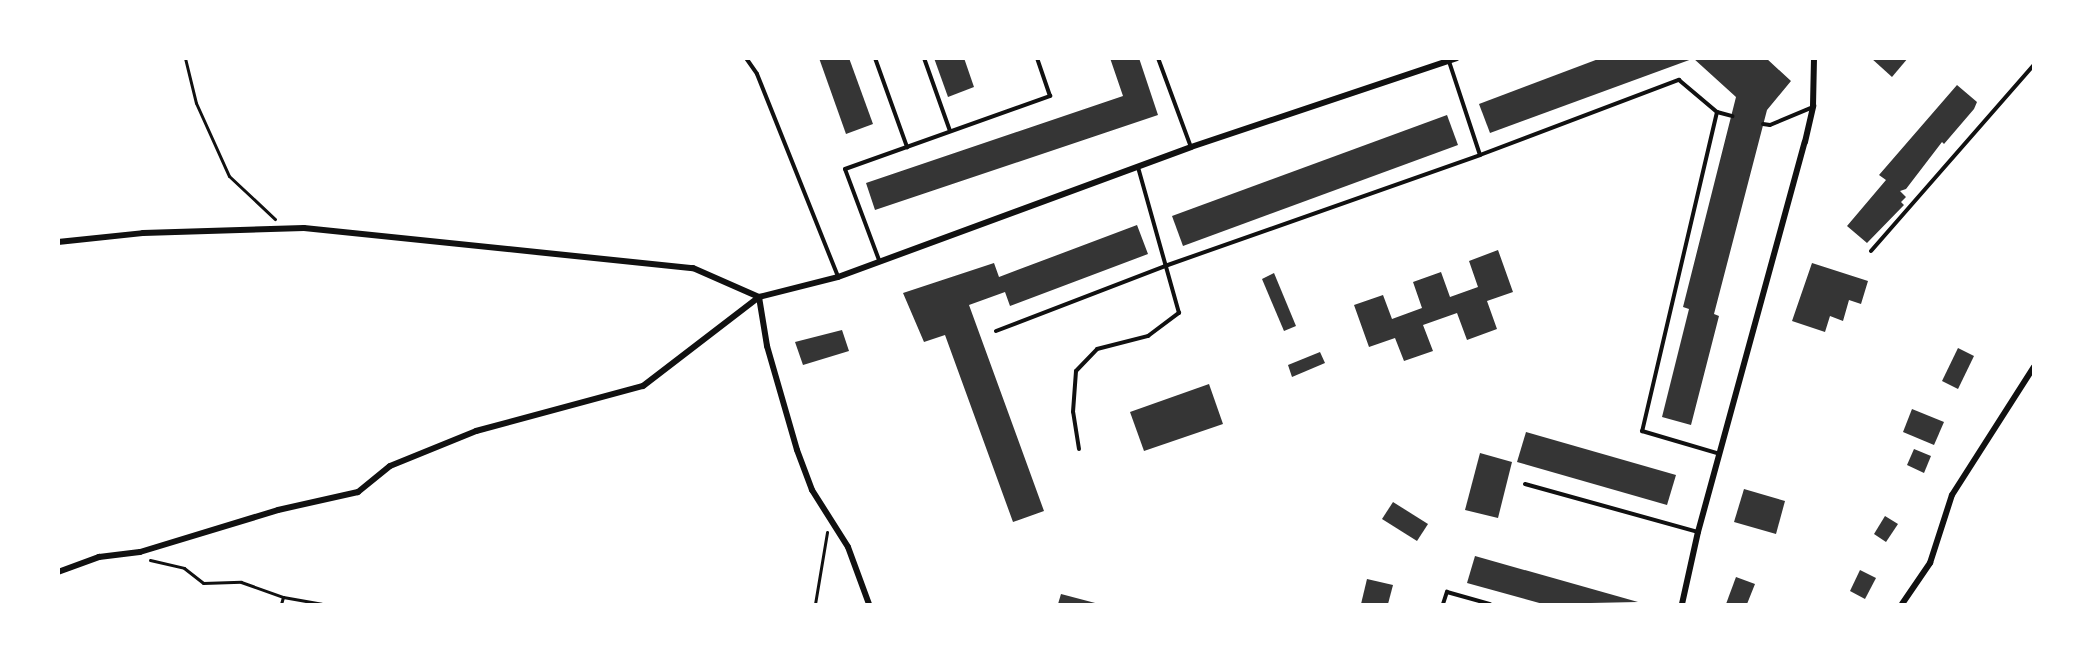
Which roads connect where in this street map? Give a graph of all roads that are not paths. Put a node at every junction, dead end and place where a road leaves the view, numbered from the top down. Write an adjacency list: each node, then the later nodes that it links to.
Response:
1 (746, 58): 23 (lane)
2 (875, 58): 15 (lane)
3 (924, 58): 14 (lane)
4 (1037, 58): 14 (lane)
5 (1158, 58): 16 (lane)
6 (1457, 58): 8 (street)
7 (1814, 58): 10 (street)
8 (1449, 61): 16 (street); 17 (lane)
9 (2034, 65): 20 (lane)
10 (1813, 106): 13 (lane); 28 (street)
11 (1717, 112): 12 (lane); 17 (lane); 28 (lane)
12 (1732, 116)
13 (1763, 124)
14 (950, 131): 15 (lane)
15 (907, 147): 21 (lane)
16 (1191, 147): 18 (street)
17 (1480, 155): 22 (lane)
18 (1138, 166): 21 (street); 22 (lane)
19 (58, 242): 24 (street)
20 (1871, 251)
21 (879, 260): 23 (street)
22 (1166, 266): 25 (lane); 27 (lane)
23 (838, 277): 24 (street)
24 (759, 297): 31 (street); 32 (street)
25 (996, 331)
26 (2034, 367): 36 (street)
27 (1079, 449)
28 (1720, 454): 30 (street)
29 (1525, 484): 30 (lane)
30 (1698, 532): 35 (street)
31 (58, 572)
32 (869, 604)
33 (1443, 604): 34 (lane)
34 (1490, 604)
35 (1682, 604)
36 (1902, 604)

